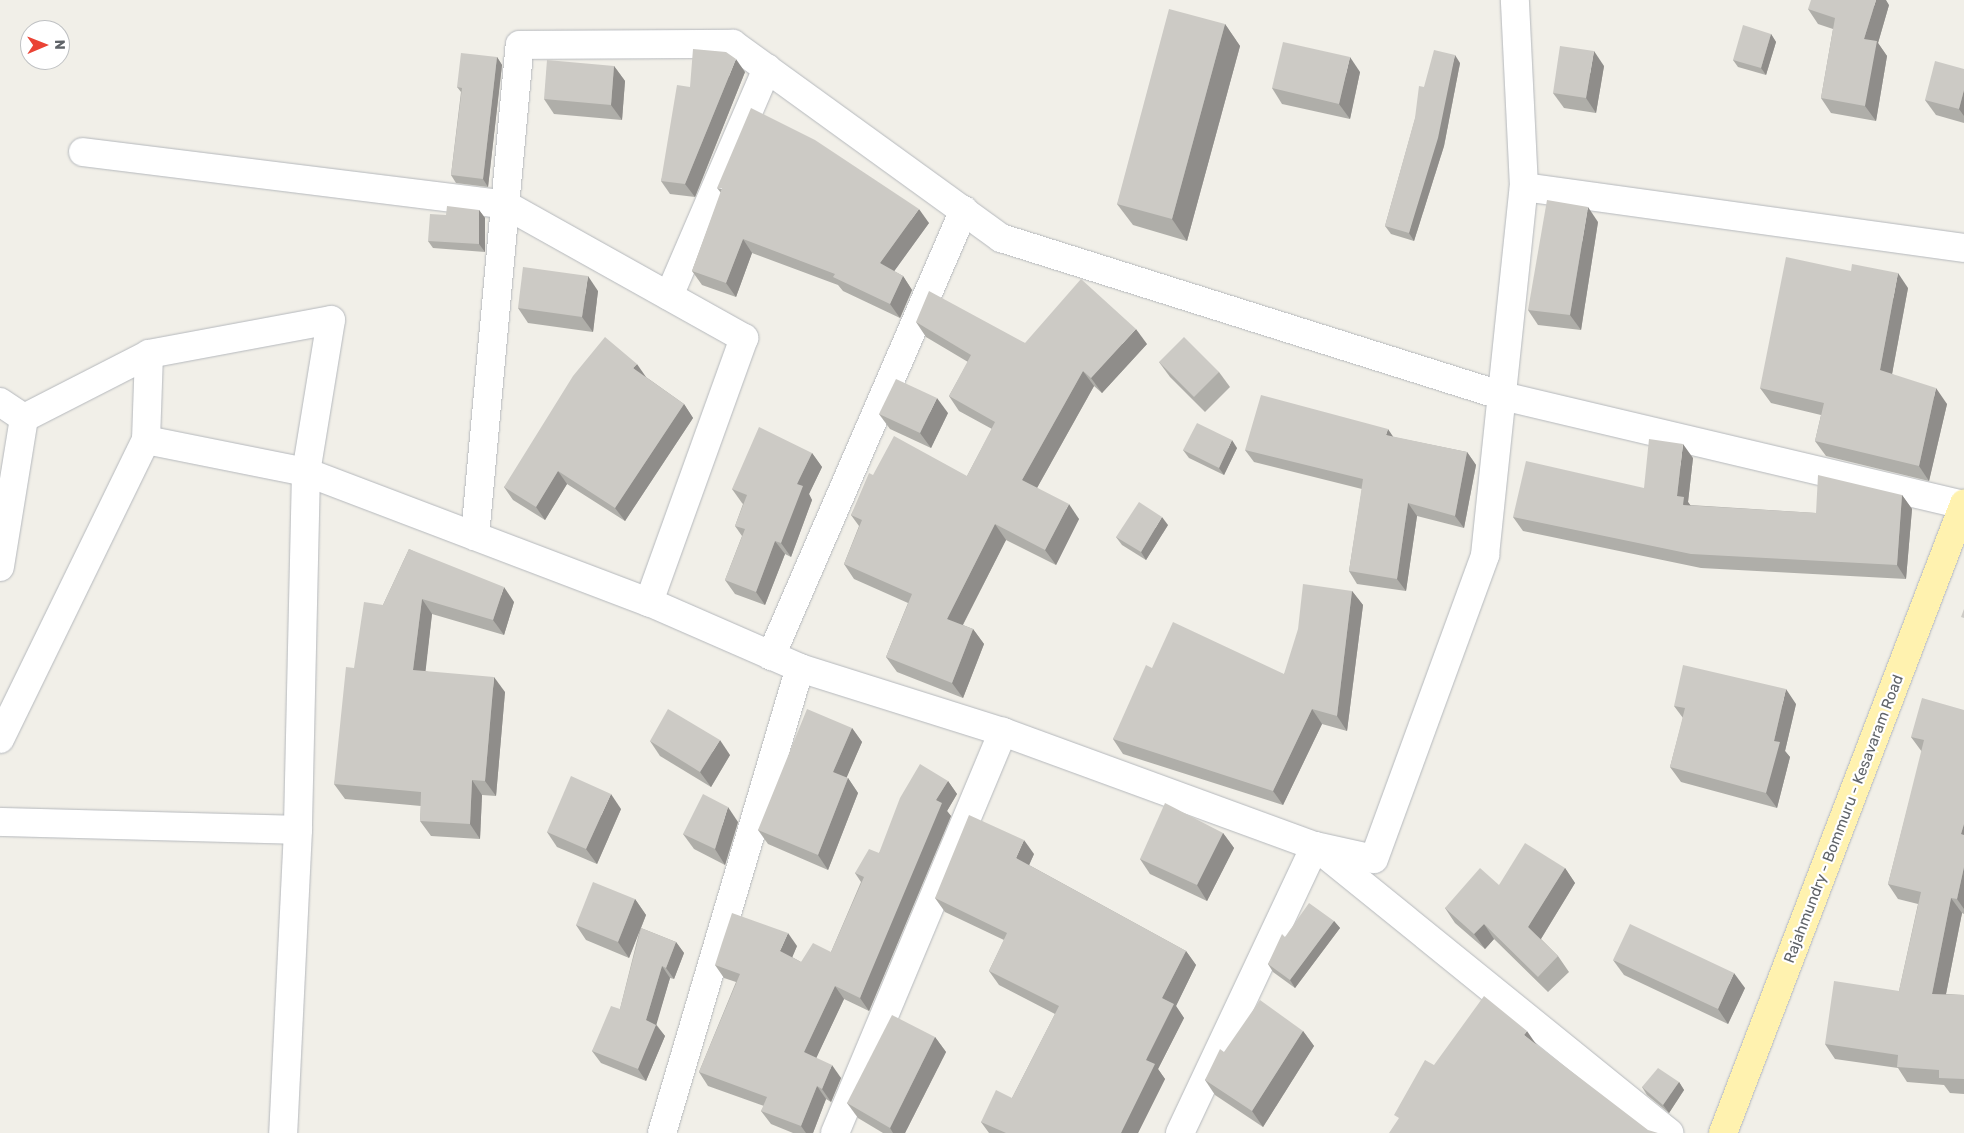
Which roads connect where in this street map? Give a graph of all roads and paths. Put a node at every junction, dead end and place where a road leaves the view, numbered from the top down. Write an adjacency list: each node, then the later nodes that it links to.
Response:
1 (1515, 0): 4 (street)
2 (767, 68): 5 (street); 6 (street); 8 (street)
3 (83, 152): 5 (street)
4 (1524, 187): 7 (street); 10 (street)
5 (506, 205): 8 (street); 16 (street)
6 (964, 210): 10 (street); 19 (street)
7 (1964, 248)
8 (669, 296): 18 (street)
9 (149, 354): 12 (street); 13 (street); 14 (street)
10 (1503, 396): 15 (street); 25 (street)
11 (0, 402): 12 (street)
12 (24, 418): 17 (street)
13 (146, 440): 14 (street); 22 (street)
14 (306, 472): 16 (street); 24 (street)
15 (1964, 505): 31 (main road, Rajahmundry - Bommuru - Kesavaram Road)
16 (475, 536): 18 (street)
17 (0, 568)
18 (649, 602): 19 (street)
19 (771, 656): 20 (street)
20 (800, 668): 21 (street); 27 (street)
21 (1003, 732): 25 (street); 28 (street)
22 (0, 739)
23 (0, 822): 24 (street)
24 (298, 830): 26 (street)
25 (1315, 846): 29 (street); 30 (street)
26 (283, 1133)
27 (662, 1133)
28 (835, 1133)
29 (1180, 1133)
30 (1669, 1133)
31 (1723, 1133)

